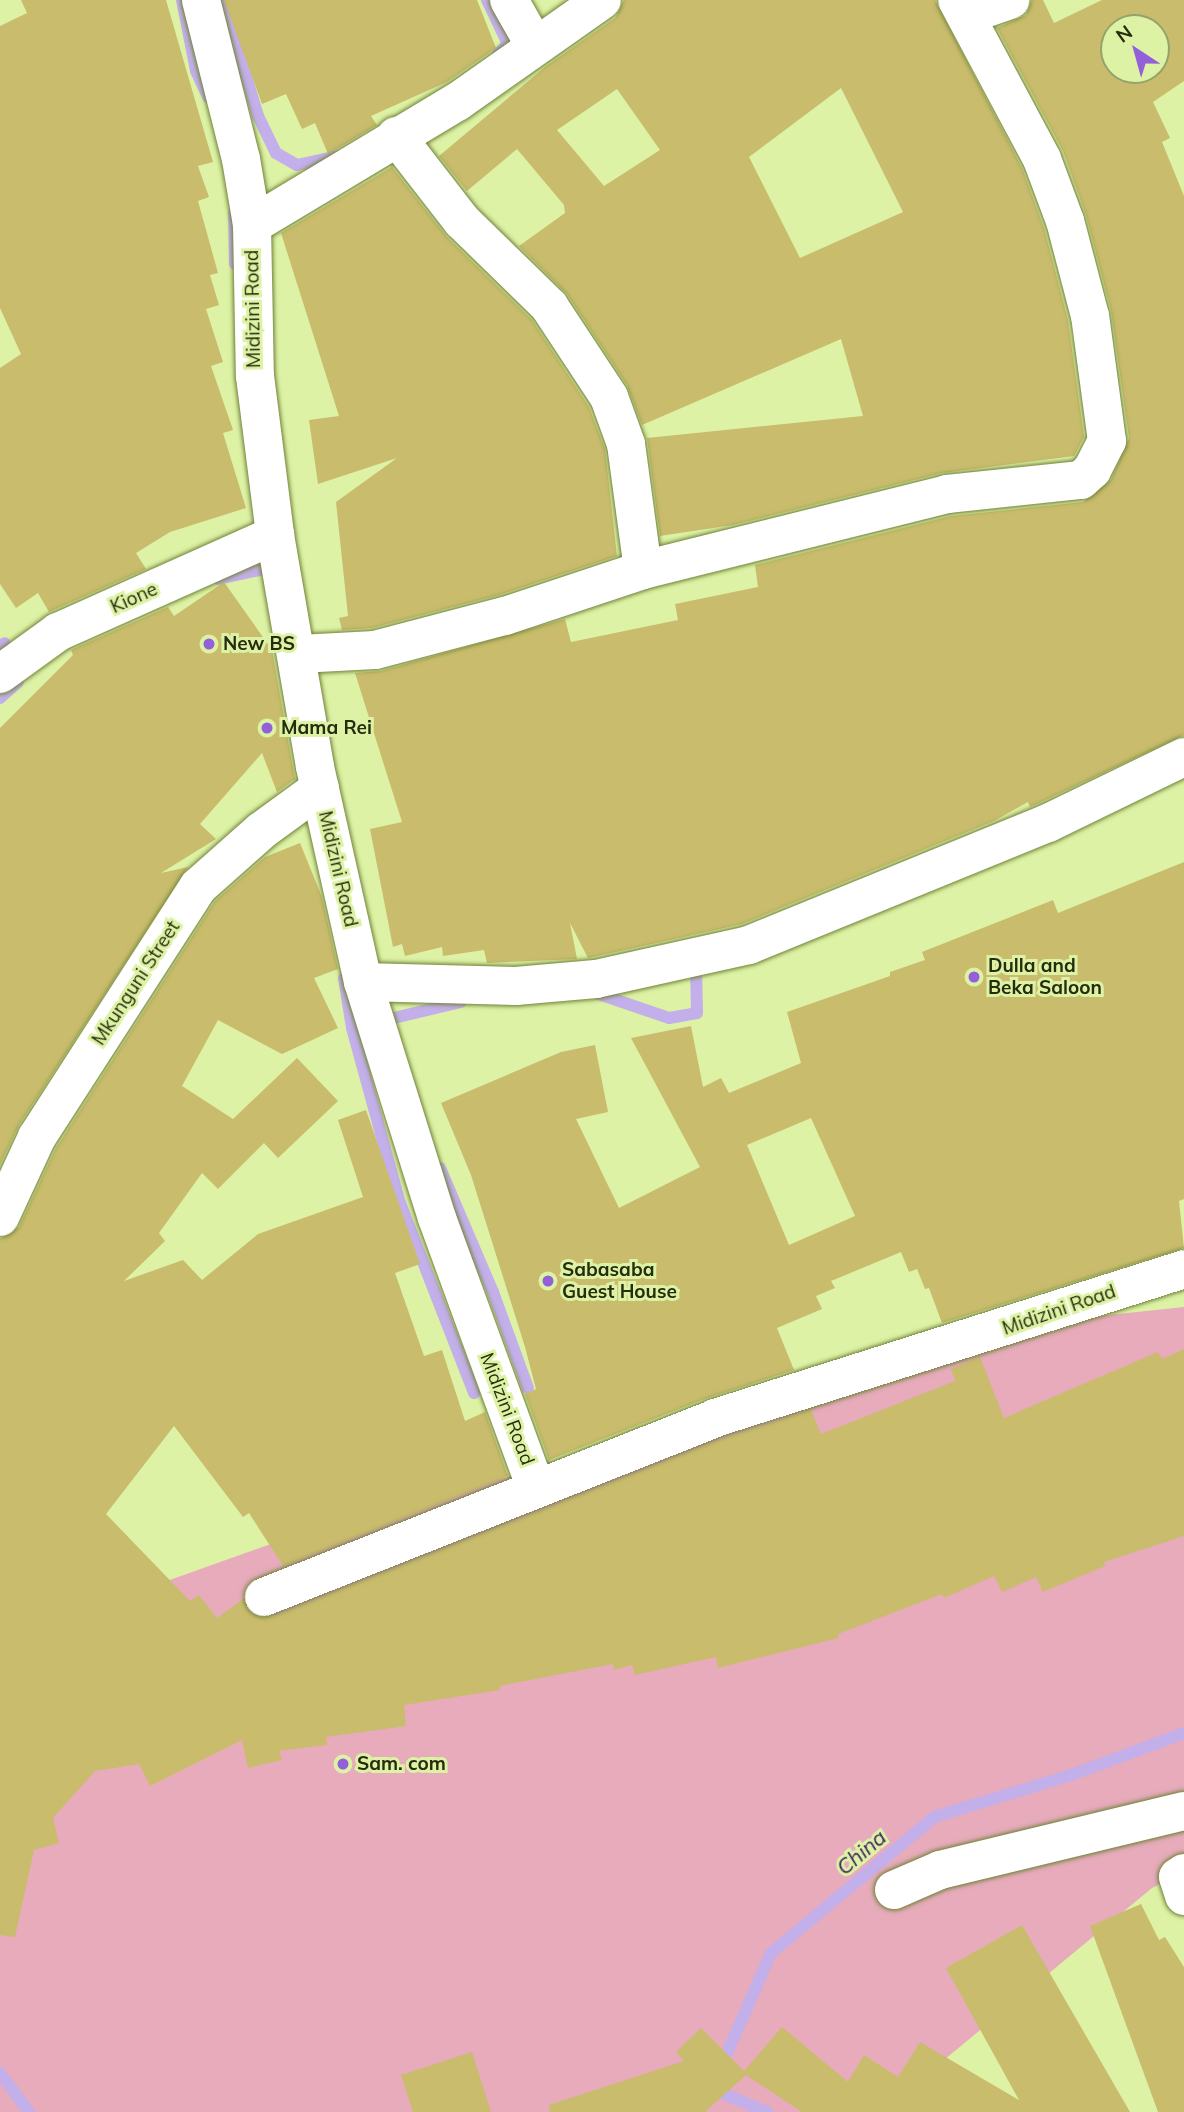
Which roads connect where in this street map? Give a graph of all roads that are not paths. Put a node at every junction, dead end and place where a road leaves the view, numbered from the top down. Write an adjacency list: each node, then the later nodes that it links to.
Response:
1 (201, 0): 8 (street, Midizini Road)
2 (509, 0): 6 (street)
3 (602, 0): 6 (street, Midizini Road)
4 (1010, 0): 5 (street)
5 (962, 7): 10 (street)
6 (535, 46): 7 (street, Midizini Road)
7 (396, 136): 8 (street, Midizini Road); 10 (street)
8 (252, 225): 9 (street, Midizini Road)
9 (275, 535): 11 (street, Midizini Road); 12 (street, Kione)
10 (643, 570): 11 (street)
11 (299, 654): 14 (street, Midizini Road)
12 (0, 674)
13 (1184, 757): 15 (street)
14 (320, 788): 15 (street, Midizini Road); 16 (street, Mkunguni Street)
15 (363, 982): 18 (street, Midizini Road)
16 (0, 1217)
17 (1184, 1269): 18 (street, Midizini Road)
18 (536, 1488): 19 (street, Midizini Road)
19 (264, 1597)
20 (1184, 1811): 22 (street)
21 (1184, 1874): 23 (street)
22 (894, 1890)
23 (1184, 1896)

